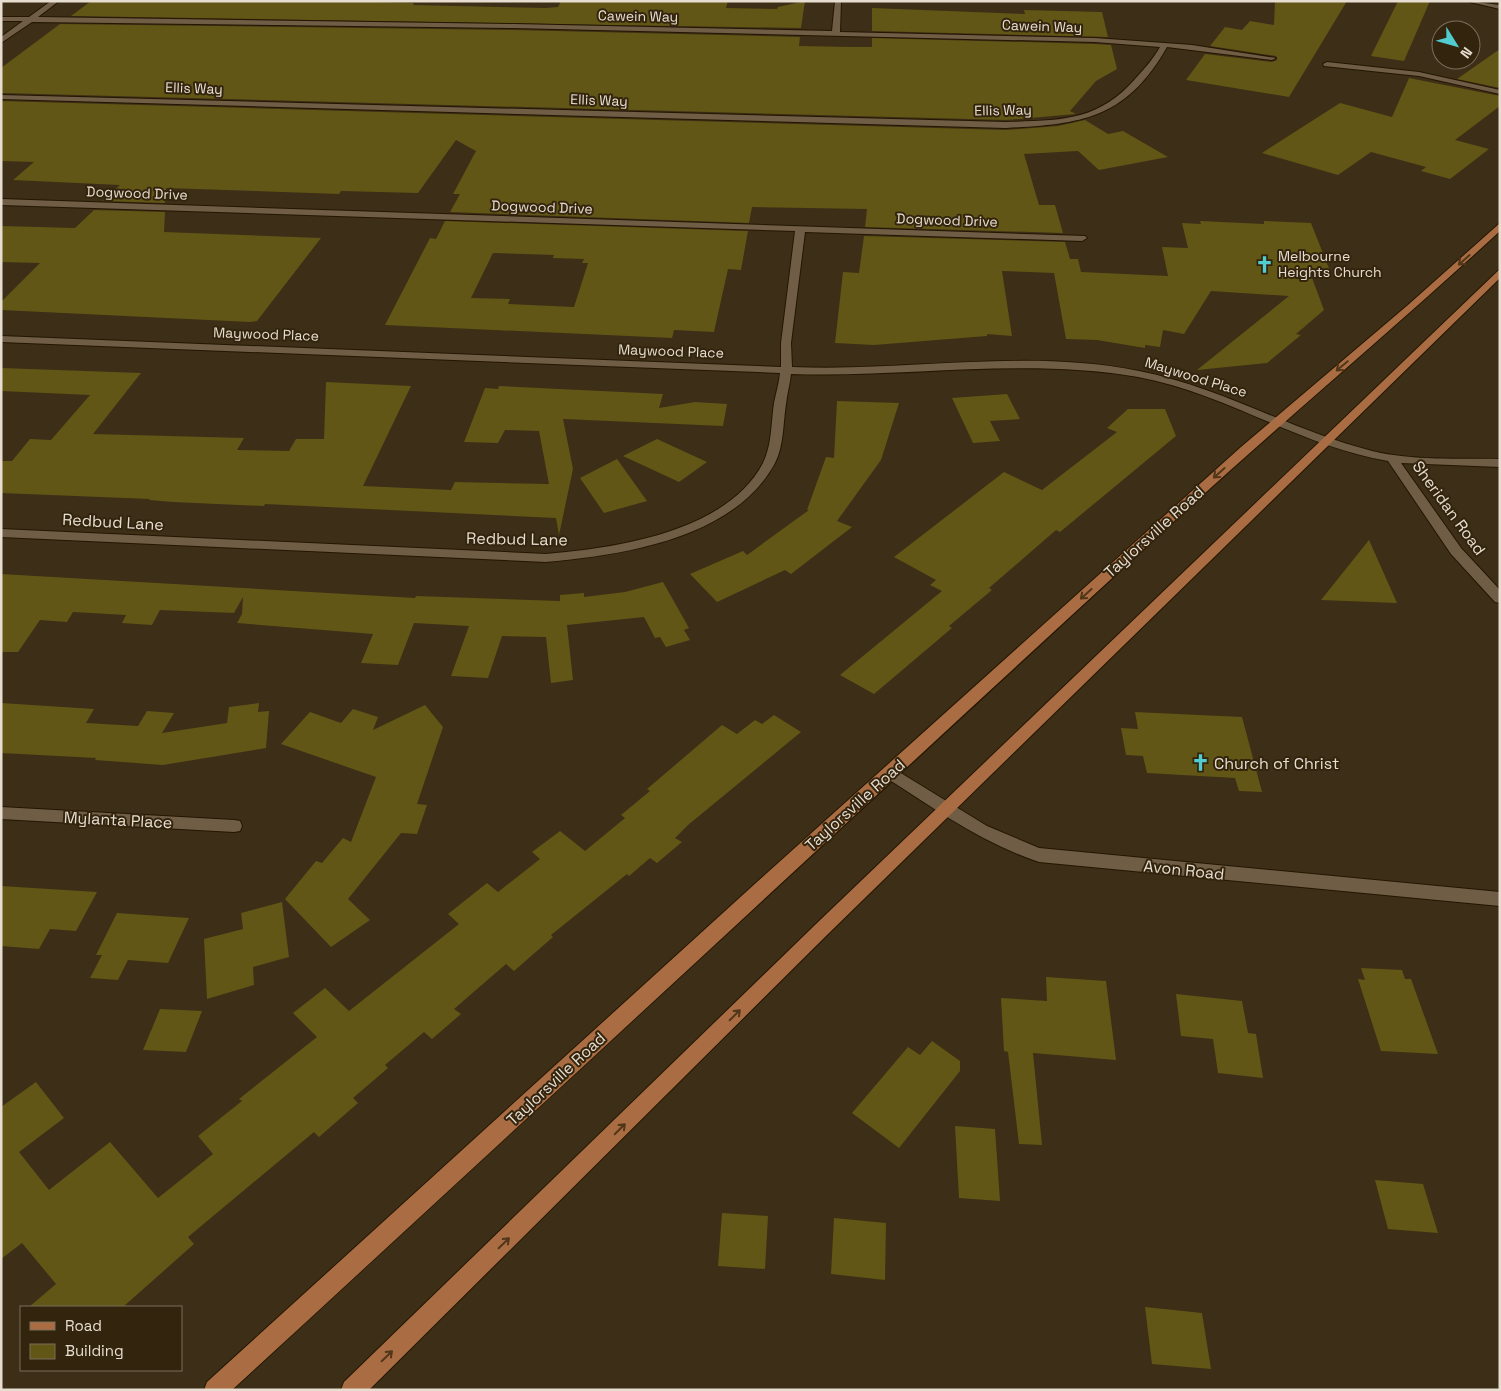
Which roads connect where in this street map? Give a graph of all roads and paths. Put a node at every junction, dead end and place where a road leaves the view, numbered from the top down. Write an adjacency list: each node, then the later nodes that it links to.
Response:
1 (56, 1): 6 (street)
2 (838, 1): 7 (street)
3 (1472, 1): 4 (street)
4 (1500, 7)
5 (1, 19): 6 (street, Cawein Way)
6 (32, 19): 7 (street, Cawein Way); 8 (street)
7 (836, 32): 9 (street, Cawein Way)
8 (1, 41)
9 (1165, 45): 10 (street, Cawein Way); 13 (street, Ellis Way)
10 (1272, 58)
11 (1327, 64): 12 (street)
12 (1500, 92)
13 (1, 97)
14 (1, 202): 16 (street, Dogwood Drive)
15 (1500, 226): 21 (main road, Taylorsville Road, one-way to 21)
16 (800, 230): 17 (street, Dogwood Drive); 20 (street, Redbud Lane)
17 (1082, 238)
18 (1500, 272): 22 (main road)
19 (1, 339): 20 (street, Maywood Place)
20 (786, 370): 21 (street, Maywood Place); 25 (street, Redbud Lane)
21 (1278, 420): 22 (street, Maywood Place); 27 (main road, Taylorsville Road, one-way to 27)
22 (1327, 440): 23 (street, Maywood Place); 28 (main road)
23 (1392, 459): 24 (street, Maywood Place); 26 (street, Sheridan Road)
24 (1500, 463)
25 (1, 533)
26 (1500, 599)
27 (891, 773): 28 (street, Avon Road); 32 (main road, Taylorsville Road)
28 (948, 809): 31 (street, Avon Road); 33 (main road, one-way to 28)
29 (1, 813): 30 (street, Mylanta Place)
30 (234, 826)
31 (1500, 899)
32 (215, 1390)
33 (352, 1390)

